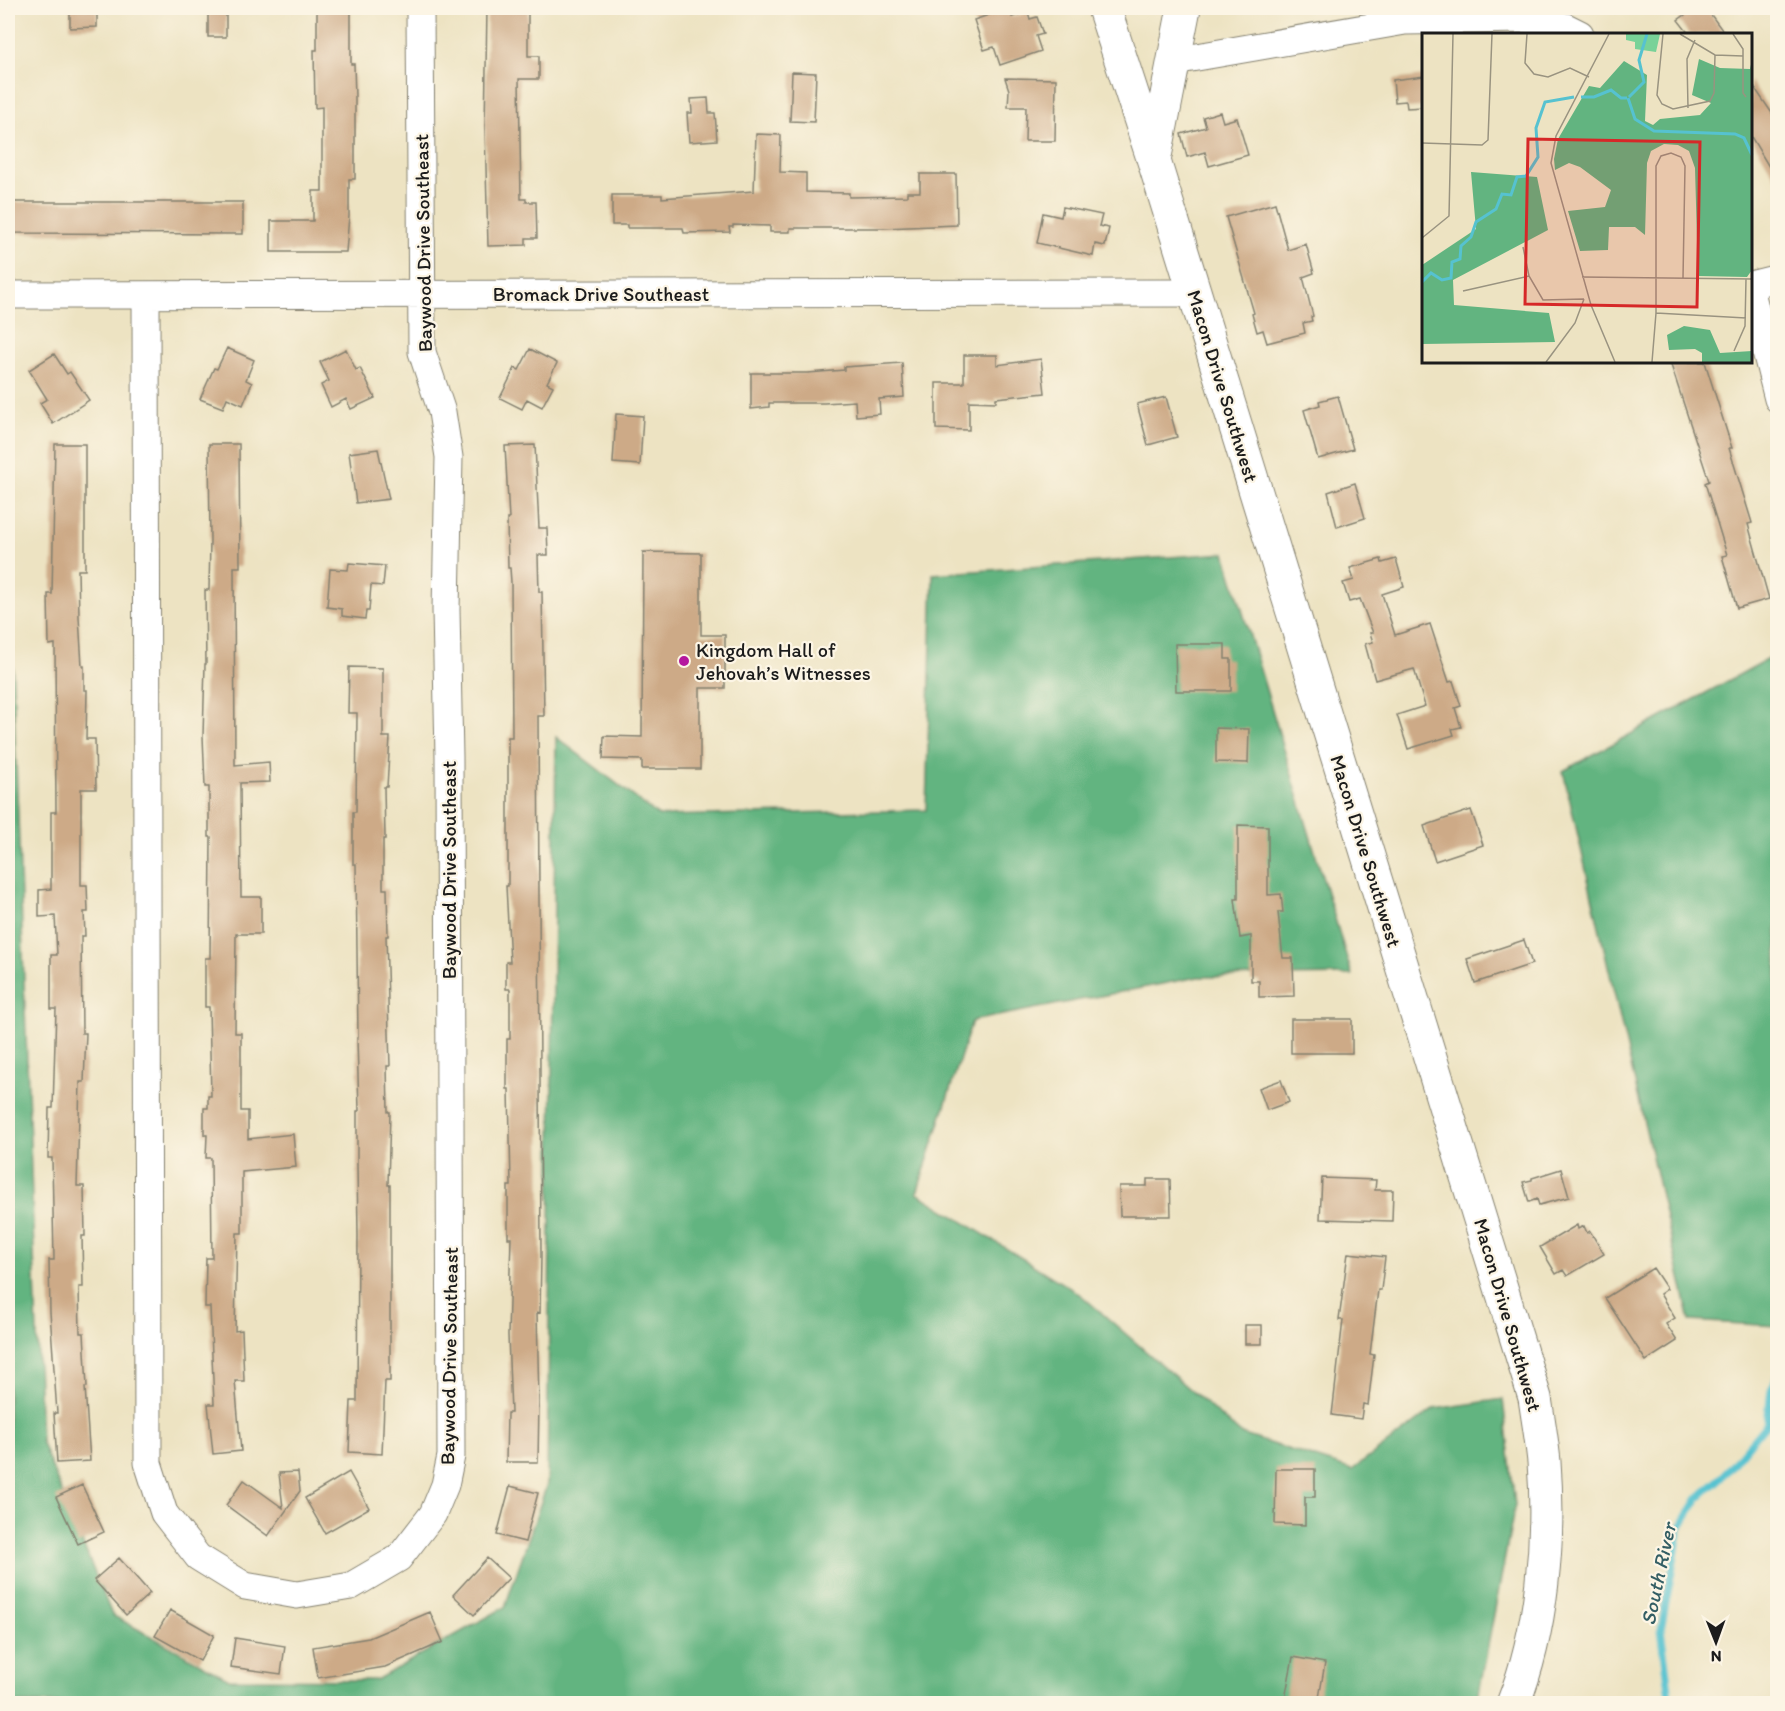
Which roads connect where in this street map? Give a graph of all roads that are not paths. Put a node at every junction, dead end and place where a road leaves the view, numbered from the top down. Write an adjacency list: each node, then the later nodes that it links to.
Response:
1 (420, 8): 10 (street, Baywood Drive Southeast)
2 (1104, 8): 6 (street, Macon Drive Southwest)
3 (1184, 8): 5 (street)
4 (1578, 33): 5 (street)
5 (1174, 61): 6 (street)
6 (1154, 161): 9 (street, Macon Drive Southwest)
7 (1778, 278): 8 (street)
8 (1752, 285)
9 (1194, 293): 10 (street, Bromack Drive Southeast); 15 (street, Macon Drive Southwest)
10 (422, 294): 13 (street, Bromack Drive Southeast); 13 (street, Baywood Drive Southeast)
11 (1752, 294): 14 (street)
12 (8, 295): 13 (street, Bromack Drive Southeast)
13 (146, 295)
14 (1778, 399)
15 (1513, 1704)

